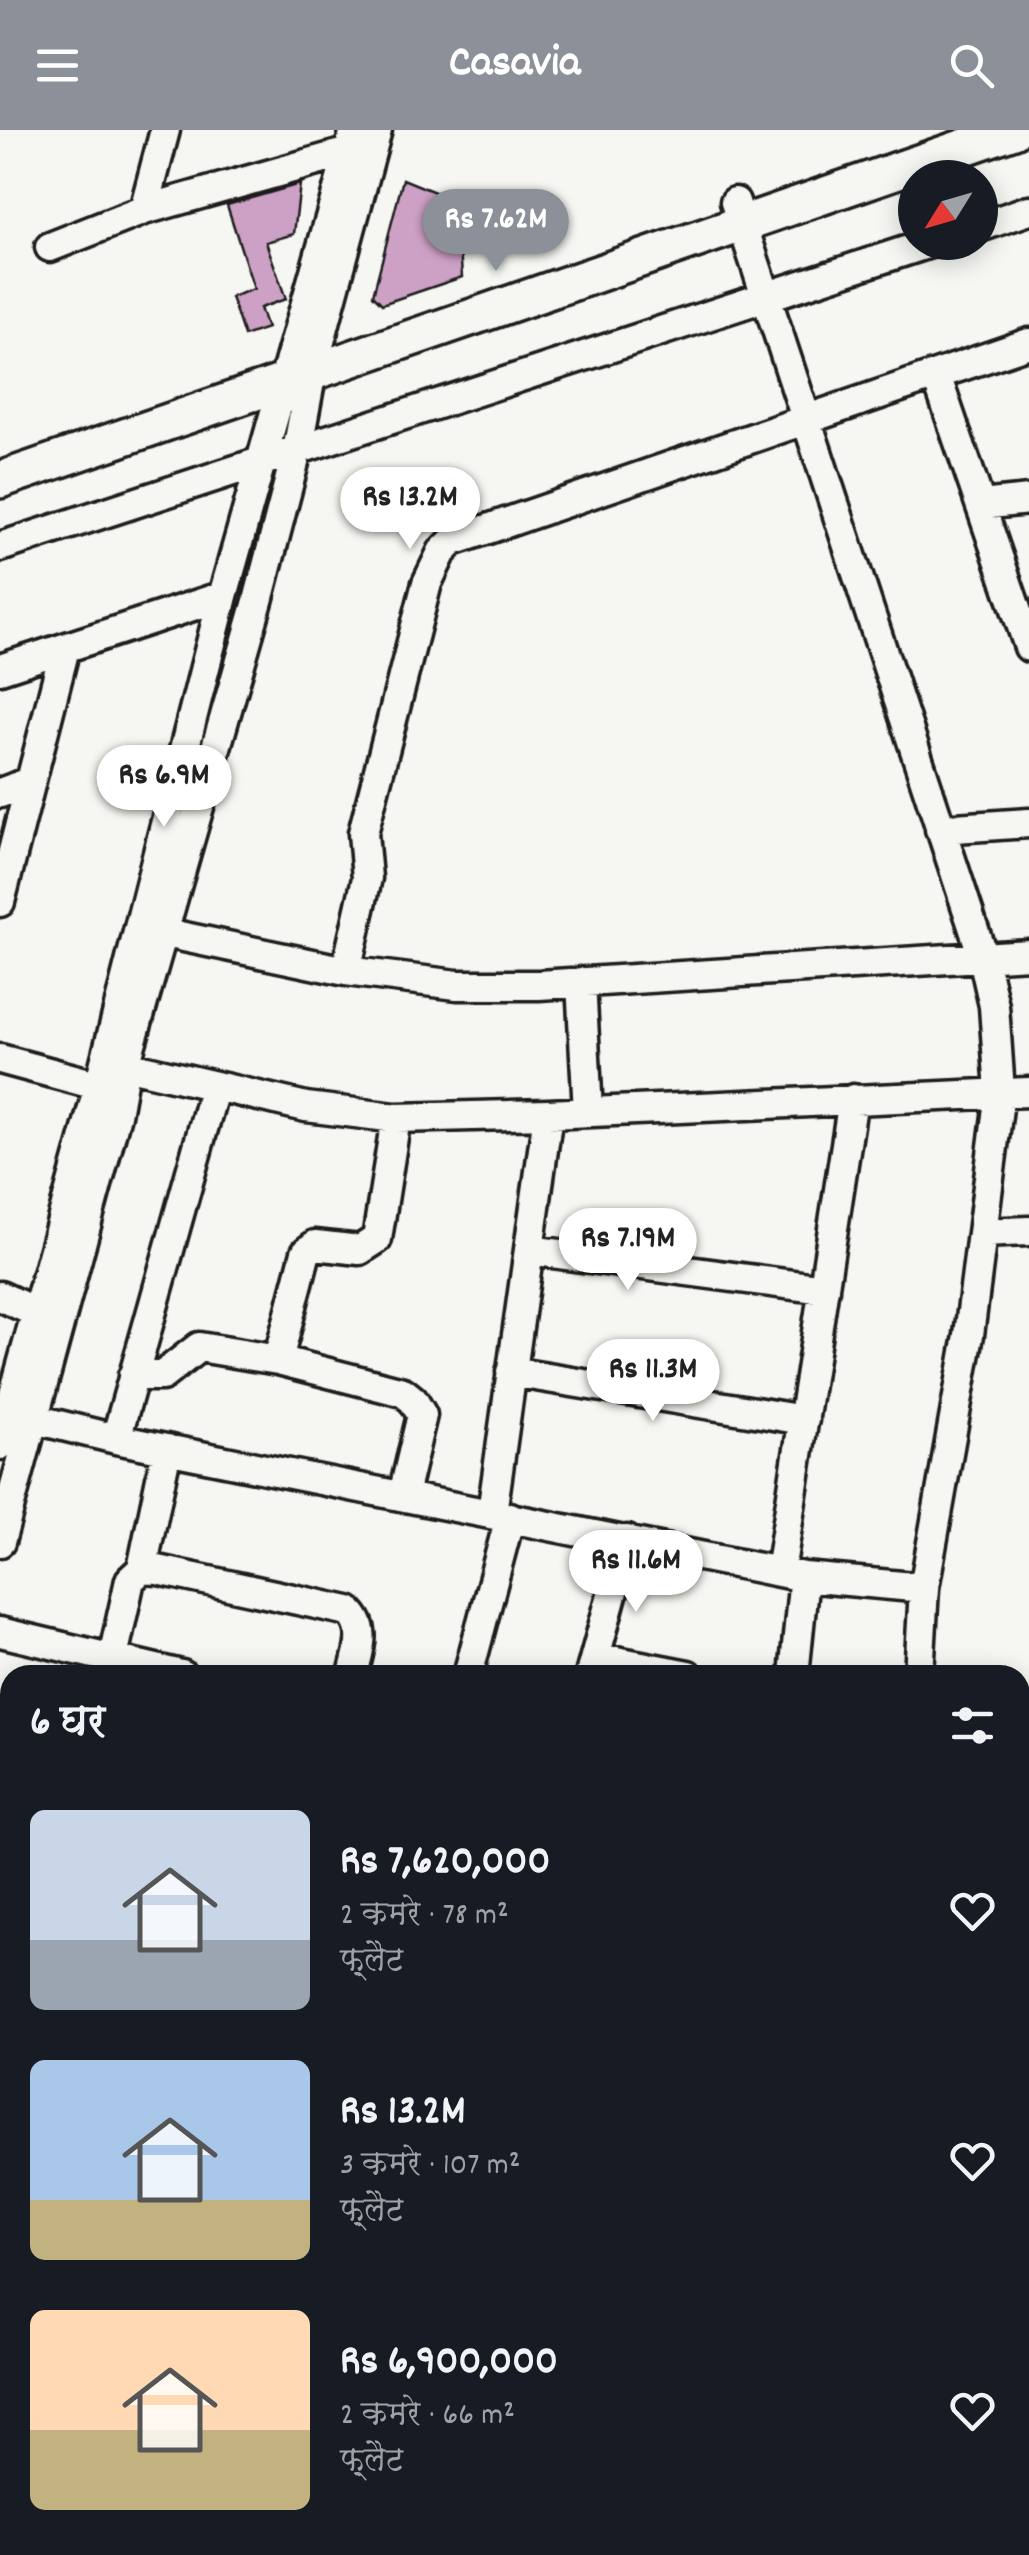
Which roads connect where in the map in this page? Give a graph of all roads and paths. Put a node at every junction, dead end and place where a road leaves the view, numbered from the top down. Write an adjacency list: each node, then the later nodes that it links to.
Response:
1 (165, 130): 6 (street)
2 (377, 130): 14 (street)
3 (946, 130): 8 (main road)
4 (1014, 130): 8 (main road)
5 (352, 141): 6 (street); 14 (street)
6 (144, 210): 10 (street)
7 (1029, 210): 9 (street)
8 (738, 213): 12 (street); 14 (main road)
9 (998, 221)
10 (50, 247)
11 (898, 254): 12 (street)
12 (766, 298): 16 (street); 17 (street)
13 (1029, 344): 15 (street)
14 (303, 362): 17 (street); 18 (main road); 19 (street); 20 (main road)
15 (936, 374): 16 (street); 22 (street)
16 (806, 418): 31 (street); 36 (street)
17 (297, 451): 19 (street); 33 (street)
18 (0, 455)
19 (263, 461): 23 (street); 24 (street)
20 (0, 480)
21 (1029, 500): 22 (street)
22 (981, 505): 25 (street)
23 (0, 548)
24 (223, 596): 26 (street); 39 (street)
25 (1027, 635)
26 (65, 648): 27 (street); 28 (street)
27 (0, 668)
28 (30, 782): 29 (street); 32 (street)
29 (0, 793)
30 (1029, 823): 31 (street)
31 (940, 829): 35 (street)
32 (0, 902)
33 (165, 933): 36 (street); 39 (street)
34 (1029, 954): 35 (street)
35 (982, 957): 37 (street); 41 (street)
36 (346, 971): 37 (street)
37 (582, 982): 44 (street)
38 (0, 1060): 39 (street)
39 (115, 1081): 40 (street); 52 (street); 57 (street)
40 (216, 1086): 46 (street); 55 (street)
41 (1000, 1092): 42 (street); 43 (street); 48 (street)
42 (1029, 1092)
43 (853, 1099): 44 (street); 50 (street)
44 (588, 1112): 45 (street)
45 (548, 1114): 46 (street); 49 (street)
46 (396, 1118): 53 (street)
47 (1029, 1231): 48 (street)
48 (982, 1233): 66 (street)
49 (528, 1250): 50 (street); 54 (street)
50 (824, 1289): 56 (street)
51 (0, 1296): 52 (street)
52 (37, 1313): 57 (street)
53 (278, 1360): 55 (street); 60 (street)
54 (512, 1372): 56 (street); 61 (street)
55 (133, 1376): 58 (street)
56 (804, 1420): 65 (street)
57 (9, 1429): 58 (street); 63 (street)
58 (116, 1438): 59 (street)
59 (167, 1448): 60 (street); 64 (street)
60 (403, 1495): 61 (street)
61 (501, 1515): 62 (street); 71 (street)
62 (626, 1540): 65 (street); 72 (street)
63 (0, 1542)
64 (142, 1570): 69 (street); 70 (street)
65 (792, 1575): 66 (street); 73 (street)
66 (924, 1588): 74 (street)
67 (0, 1632): 68 (street)
68 (108, 1665)
69 (111, 1665)
70 (355, 1665)
71 (470, 1665)
72 (592, 1665)
73 (794, 1665)
74 (920, 1665)

